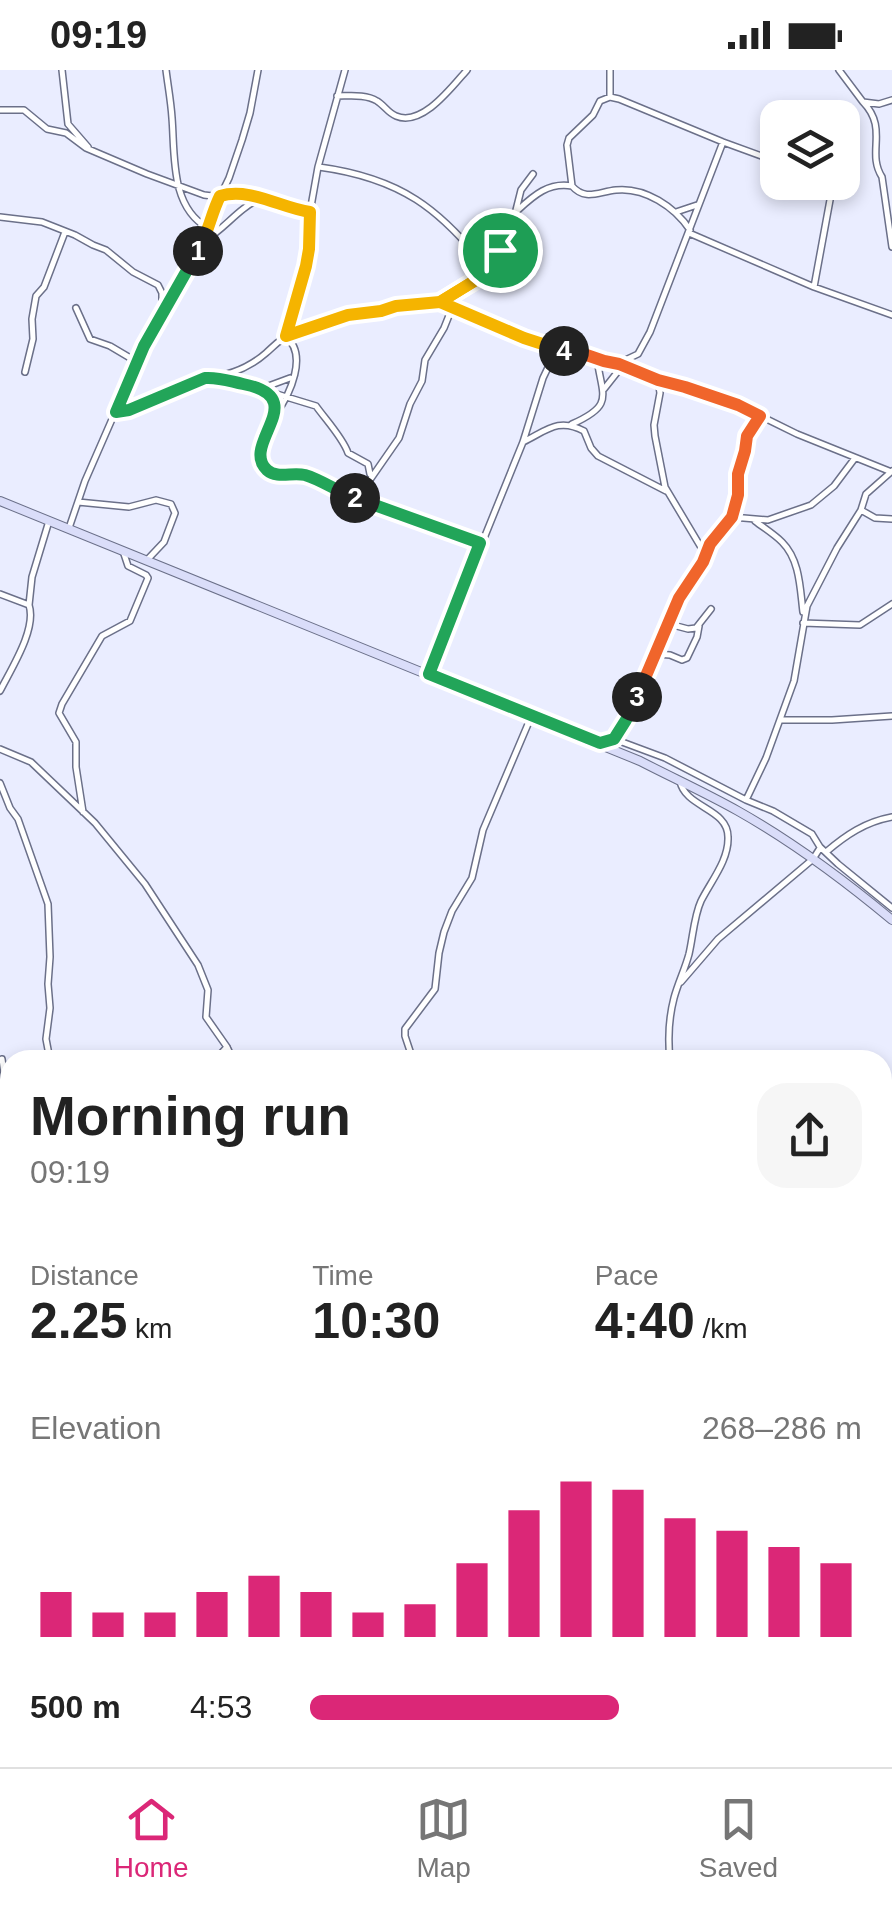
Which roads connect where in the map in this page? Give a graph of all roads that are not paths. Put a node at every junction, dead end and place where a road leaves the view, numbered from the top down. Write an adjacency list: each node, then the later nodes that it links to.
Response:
1 (62, 70): 14 (street)
2 (166, 70): 18 (street)
3 (258, 70): 20 (street)
4 (345, 70): 8 (street)
5 (466, 70): 8 (street)
6 (610, 70): 9 (street)
7 (839, 70): 11 (street)
8 (337, 96): 16 (street)
9 (610, 97): 13 (street); 19 (street)
10 (892, 100): 11 (street)
11 (862, 102): 33 (street)
12 (0, 110): 14 (street)
13 (723, 142): 15 (street); 23 (street)
14 (90, 149): 18 (street)
15 (760, 155)
16 (318, 166): 24 (street); 32 (street)
17 (533, 174): 26 (street)
18 (178, 184): 20 (street); 28 (street)
19 (572, 186): 25 (street); 26 (street)
20 (220, 196): 21 (street); 28 (street)
21 (260, 199): 24 (street); 31 (street)
22 (830, 200): 36 (street)
23 (700, 204): 25 (street); 30 (street)
24 (310, 212): 42 (street)
25 (676, 212): 30 (street)
26 (515, 214): 34 (street)
27 (0, 218): 29 (street)
28 (208, 228): 31 (street)
29 (65, 232): 41 (street); 47 (street)
30 (690, 232): 36 (street); 46 (street)
31 (205, 240): 41 (street)
32 (468, 246): 34 (street); 35 (street)
33 (892, 247)
34 (500, 250): 35 (street)
35 (489, 272): 37 (street)
36 (814, 287): 40 (street)
37 (440, 302): 39 (street); 42 (street)
38 (76, 308): 45 (street)
39 (452, 308): 43 (street); 61 (street)
40 (892, 315)
41 (162, 316): 45 (street)
42 (286, 336): 48 (street); 49 (street)
43 (561, 352): 44 (street); 58 (street)
44 (597, 359): 46 (street); 51 (street)
45 (138, 363): 54 (street)
46 (621, 364): 50 (street); 51 (street)
47 (25, 372)
48 (218, 377): 52 (street); 54 (street)
49 (293, 377): 52 (street); 53 (street)
50 (658, 380): 55 (street); 62 (street)
51 (604, 389): 57 (street)
52 (265, 390): 53 (street); 56 (street)
53 (286, 396): 56 (street); 61 (street)
54 (116, 412): 65 (street)
55 (760, 416): 59 (street); 67 (street)
56 (274, 417): 64 (street)
57 (570, 424): 58 (street); 62 (street)
58 (523, 442): 72 (street)
59 (855, 458): 60 (street); 70 (street)
60 (891, 471): 66 (street)
61 (370, 477): 64 (street)
62 (668, 492): 74 (street)
63 (0, 500): 69 (main road)
64 (364, 501): 72 (street)
65 (78, 502): 71 (street); 75 (street)
66 (861, 510): 68 (street); 80 (street)
67 (732, 517): 70 (street); 74 (street)
68 (892, 519)
69 (50, 520): 71 (main road); 78 (street)
70 (754, 520): 80 (street)
71 (69, 528): 73 (main road)
72 (480, 543): 84 (street)
73 (123, 550): 75 (main road); 97 (street)
74 (706, 555): 81 (street)
75 (147, 560): 84 (main road)
76 (0, 594): 78 (street)
77 (892, 604): 80 (street)
78 (29, 606): 85 (street)
79 (711, 609): 82 (street)
80 (804, 622): 88 (street)
81 (668, 624): 82 (street); 83 (street)
82 (698, 626): 83 (street)
83 (655, 654): 89 (street)
84 (429, 674): 87 (main road)
85 (0, 691)
86 (892, 716): 88 (street)
87 (531, 717): 90 (main road); 108 (street)
88 (780, 720): 93 (street)
89 (614, 739): 90 (street); 95 (street)
90 (600, 743): 92 (main road)
91 (0, 750): 97 (street)
92 (679, 780): 100 (main road); 103 (street)
93 (754, 782): 95 (street); 96 (street)
94 (0, 784): 105 (street)
95 (730, 792): 96 (street)
96 (746, 800): 99 (street)
97 (83, 812): 104 (street)
98 (892, 817): 99 (street)
99 (823, 849): 100 (street); 101 (street)
100 (813, 859): 102 (main road); 103 (street)
101 (892, 908)
102 (892, 920)
103 (679, 984): 109 (street)
104 (227, 1047): 106 (street); 107 (street)
105 (48, 1050)
106 (224, 1050)
107 (228, 1050)
108 (410, 1050)
109 (670, 1050)

